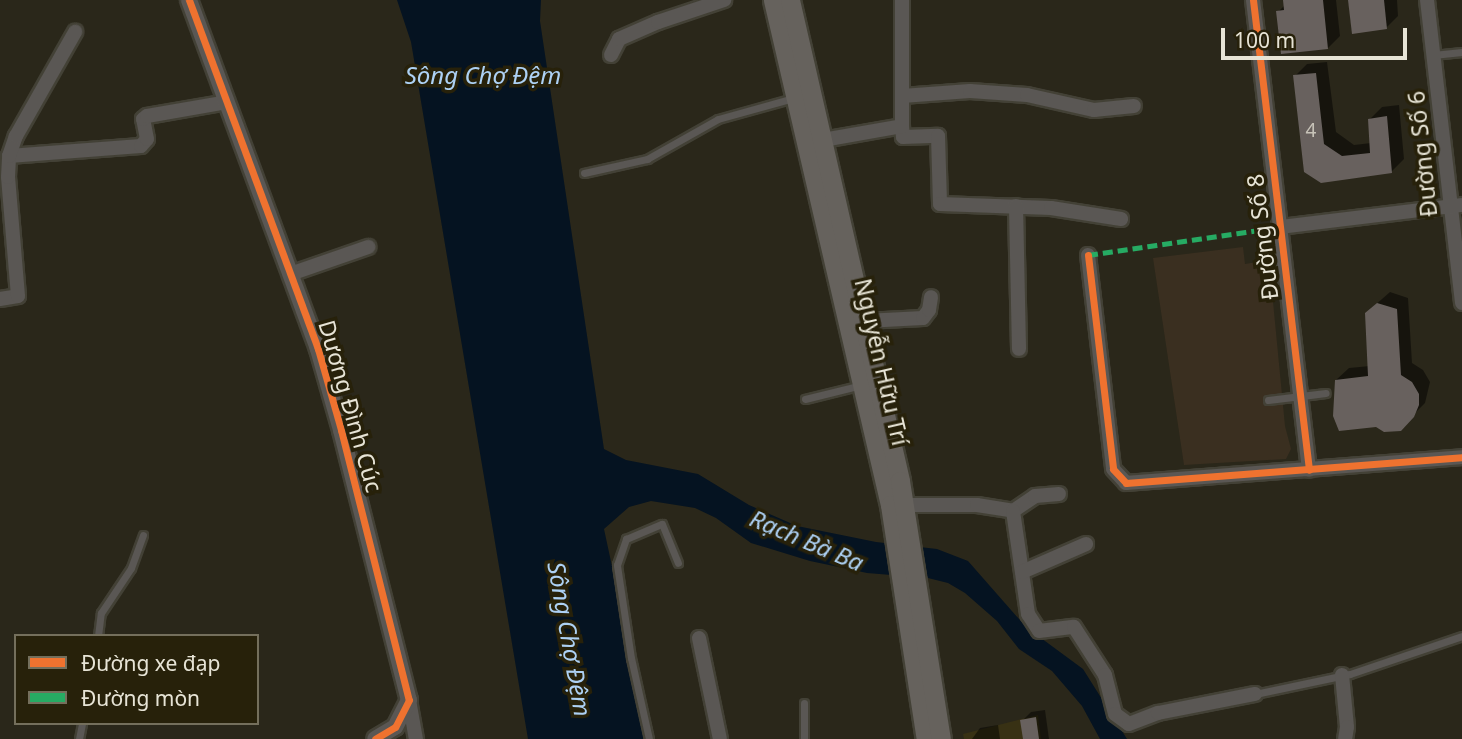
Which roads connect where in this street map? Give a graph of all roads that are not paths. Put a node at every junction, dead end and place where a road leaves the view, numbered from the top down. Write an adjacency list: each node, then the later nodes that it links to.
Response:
1 (189, 0): 14 (street, Dương Đình Cúc)
2 (724, 0): 10 (street)
3 (773, 0): 12 (main road, Nguyễn Hữu Trí)
4 (790, 0): 17 (main road, Nguyễn Hữu Trí)
5 (902, 0): 13 (street)
6 (1253, 0): 24 (street, Đường Số 8)
7 (1427, 0): 11 (street, Đường Số 6)
8 (75, 32): 18 (street)
9 (1462, 52): 11 (lane)
10 (611, 55)
11 (1433, 55): 20 (street, Đường Số 6)
12 (797, 96): 19 (lane); 22 (main road, Nguyễn Hữu Trí)
13 (902, 96): 15 (street); 16 (street)
14 (226, 102): 18 (street); 27 (street, Dương Đình Cúc)
15 (1134, 106)
16 (902, 126): 17 (street); 21 (street)
17 (823, 140): 22 (main road, Nguyễn Hữu Trí)
18 (9, 156): 29 (street)
19 (584, 173)
20 (1456, 205): 24 (street); 30 (street, Đường Số 6)
21 (1016, 206): 23 (street); 32 (street)
22 (831, 216): 31 (main road, Nguyễn Hữu Trí); 33 (main road, Nguyễn Hữu Trí)
23 (1121, 219)
24 (1280, 228): 35 (street, Đường Số 8)
25 (368, 247): 27 (street)
26 (1088, 255): 39 (street)
27 (290, 274): 54 (street, Dương Đình Cúc)
28 (931, 297): 31 (street)
29 (0, 299)
30 (1462, 303)
31 (865, 321): 41 (main road, Nguyễn Hữu Trí)
32 (1019, 349)
33 (863, 384): 36 (lane); 44 (main road, Nguyễn Hữu Trí)
34 (1326, 393): 35 (lane)
35 (1300, 397): 37 (lane); 39 (street, Đường Số 8)
36 (805, 399)
37 (1268, 400)
38 (1462, 457): 39 (street)
39 (1309, 470)
40 (1059, 494): 42 (street)
41 (904, 505): 42 (street); 44 (main road, Nguyễn Hữu Trí)
42 (1013, 511): 47 (street)
43 (143, 535): 49 (lane)
44 (903, 537): 48 (main road, Nguyễn Hữu Trí)
45 (1086, 544): 47 (street)
46 (678, 563): 58 (lane)
47 (1022, 572): 53 (street)
48 (912, 592): 61 (main road, Nguyễn Hữu Trí); 62 (main road, Nguyễn Hữu Trí)
49 (98, 634)
50 (1462, 636): 52 (lane)
51 (699, 638): 59 (street)
52 (1342, 675): 53 (lane); 63 (street)
53 (1255, 694)
54 (409, 700): 56 (street); 57 (street)
55 (804, 703): 60 (lane)
56 (375, 739)
57 (416, 739)
58 (649, 739)
59 (720, 739)
60 (804, 739)
61 (926, 739)
62 (941, 739)
63 (1345, 739)

